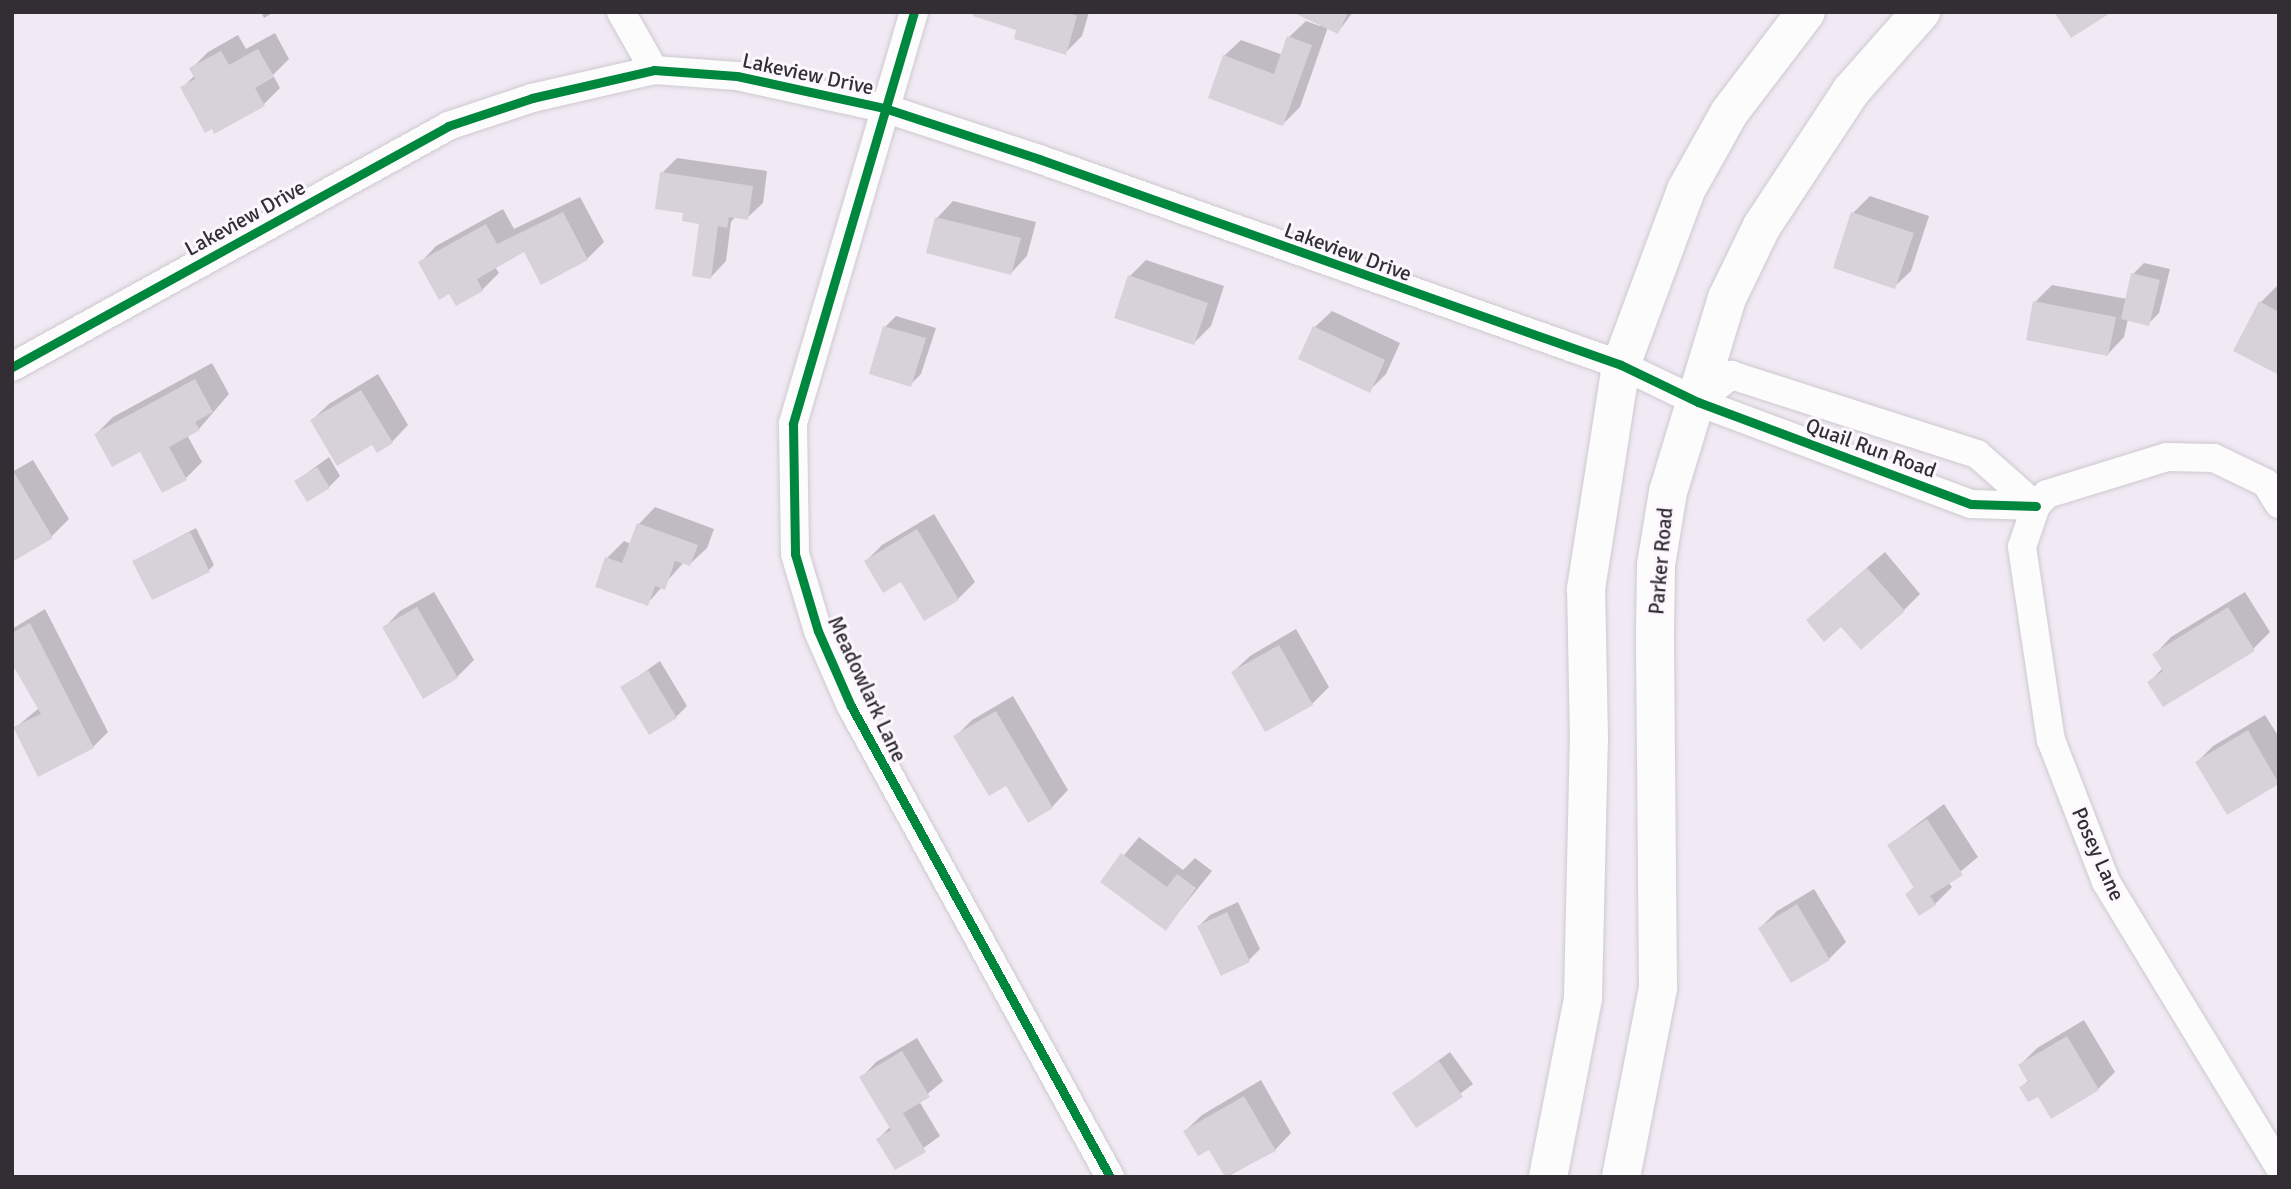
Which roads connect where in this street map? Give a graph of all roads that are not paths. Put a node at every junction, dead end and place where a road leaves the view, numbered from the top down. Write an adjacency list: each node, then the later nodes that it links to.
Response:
1 (621, 12): 5 (street)
2 (914, 12): 6 (street, Meadowlark Lane)
3 (1806, 12): 7 (main road)
4 (1921, 12): 9 (main road, Parker Road)
5 (654, 71): 6 (street, Lakeview Drive); 8 (street, Lakeview Drive)
6 (884, 108): 7 (street, Lakeview Drive); 13 (street, Meadowlark Lane)
7 (1621, 365): 9 (street, Lakeview Drive); 14 (main road)
8 (12, 367)
9 (1698, 402): 11 (street, Quail Run Road); 11 (street, Quail Run Road); 15 (main road, Parker Road)
10 (2279, 504): 11 (street)
11 (2036, 506): 12 (street, Posey Lane)
12 (2279, 1166)
13 (1110, 1177)
14 (1548, 1177)
15 (1621, 1177)

